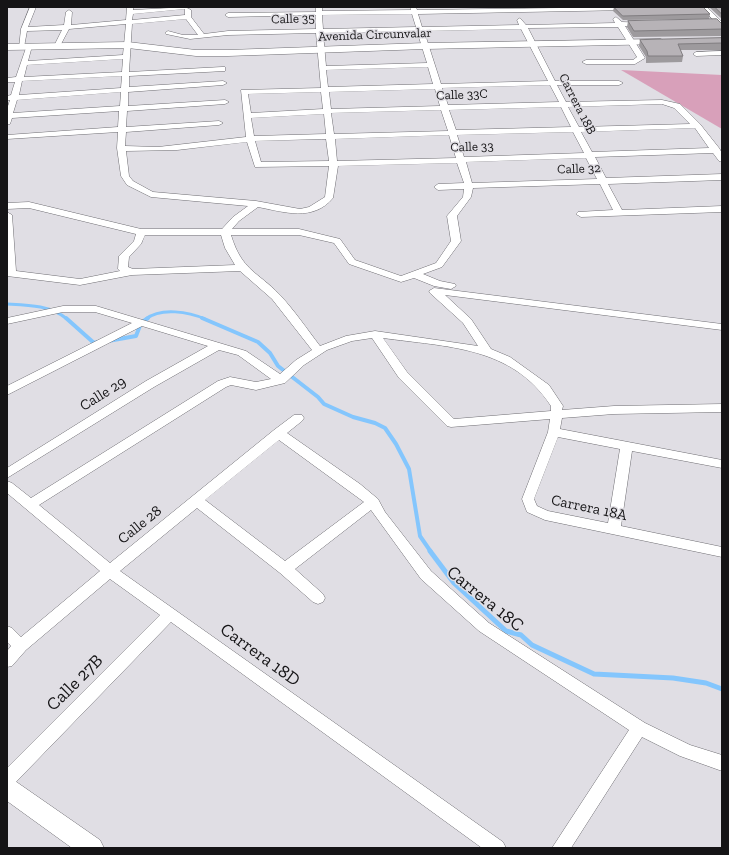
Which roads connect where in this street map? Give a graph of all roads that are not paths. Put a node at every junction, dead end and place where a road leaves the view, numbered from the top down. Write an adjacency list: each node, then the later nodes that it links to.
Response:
1 (33, 7): 23 (street)
2 (185, 7): 9 (street)
3 (188, 7): 13 (street)
4 (228, 7): 17 (street)
5 (703, 7): 16 (street)
6 (607, 8): 7 (street); 8 (street); 18 (street)
7 (639, 8)
8 (514, 9): 11 (street); 20 (street, Carrera 18B)
9 (130, 10): 15 (street)
10 (319, 10): 11 (street); 17 (street); 24 (street)
11 (414, 10): 22 (street)
12 (69, 12): 21 (street)
13 (188, 17): 15 (street); 26 (street)
14 (711, 22): 16 (street)
15 (130, 23): 21 (street); 30 (street)
16 (721, 23)
17 (228, 24): 24 (street, Calle 35); 26 (street, Calle 35)
18 (619, 24): 19 (street, Calle 35); 20 (street, Calle 35); 28 (street)
19 (650, 24)
20 (523, 26): 22 (street, Calle 35); 29 (street, Carrera 18B)
21 (67, 27): 23 (street); 31 (street)
22 (420, 28): 24 (street, Calle 35); 32 (street)
23 (24, 29): 34 (street)
24 (320, 30): 35 (street)
25 (168, 33): 26 (street, Calle 35)
26 (202, 36)
27 (668, 42): 28 (main road, Avenida Circunvalar)
28 (633, 43): 29 (main road, Avenida Circunvalar); 39 (street)
29 (532, 44): 32 (main road, Avenida Circunvalar); 49 (street, Carrera 18B)
30 (128, 45): 31 (main road, Avenida Circunvalar); 35 (main road, Avenida Circunvalar); 38 (street)
31 (57, 46): 34 (main road, Avenida Circunvalar)
32 (425, 46): 35 (main road, Avenida Circunvalar); 41 (street)
33 (7, 47): 34 (main road, Avenida Circunvalar)
34 (25, 47): 40 (street)
35 (320, 49): 42 (street)
36 (722, 53): 37 (street)
37 (696, 54)
38 (128, 57): 40 (street); 44 (street)
39 (586, 62)
40 (24, 63): 45 (street)
41 (431, 65): 42 (street); 50 (street)
42 (322, 68): 51 (street)
43 (222, 69): 44 (street)
44 (127, 74): 45 (street); 52 (street)
45 (19, 79): 46 (street); 53 (street)
46 (7, 80)
47 (619, 82): 49 (street, Calle 33C)
48 (223, 83): 52 (street)
49 (552, 83): 50 (street, Calle 33C); 55 (street, Carrera 18B)
50 (438, 86): 51 (street, Calle 33C); 57 (street)
51 (326, 89): 58 (street); 59 (street, Calle 33C)
52 (126, 90): 53 (street); 56 (street)
53 (10, 98): 60 (street)
54 (225, 102): 56 (street)
55 (563, 104): 57 (street, Calle 33C); 62 (street, Calle 33C); 64 (street, Carrera 18B)
56 (124, 108): 60 (street); 63 (street)
57 (444, 108): 58 (street, Calle 33C); 65 (street)
58 (328, 111): 59 (street, Calle 33C); 67 (street)
59 (247, 116): 68 (street)
60 (8, 118)
61 (219, 123): 63 (street)
62 (697, 126): 64 (street, Calle 33); 71 (street)
63 (123, 129): 66 (street); 69 (street)
64 (576, 129): 65 (street, Calle 33); 70 (street, Carrera 18B)
65 (452, 133): 67 (street, Calle 33); 72 (street)
66 (7, 136)
67 (331, 136): 68 (street, Calle 33); 73 (street)
68 (250, 138): 69 (street, Calle 33); 73 (street, Calle 33)
69 (121, 148): 78 (street)
70 (590, 155): 71 (street, Calle 33); 72 (street, Calle 33); 75 (street, Carrera 18B)
71 (720, 156)
72 (461, 160): 73 (street, Calle 33); 76 (street)
73 (334, 166): 78 (street)
74 (722, 177): 75 (street, Calle 32)
75 (603, 182): 76 (street, Calle 32); 81 (street, Carrera 18B)
76 (469, 186): 77 (street, Calle 32); 90 (street)
77 (438, 187)
78 (256, 204): 85 (street)
79 (7, 206): 84 (street)
80 (722, 209): 81 (street)
81 (619, 213): 82 (street)
82 (581, 214)
83 (7, 215): 86 (street)
84 (141, 232): 85 (street); 88 (street)
85 (225, 232): 87 (street); 90 (street)
86 (8, 233): 89 (street)
87 (242, 268): 88 (street); 98 (street)
88 (132, 272): 89 (street)
89 (9, 273)
90 (414, 274): 91 (street)
91 (722, 320)
92 (7, 321): 93 (street)
93 (141, 323): 96 (street); 100 (street)
94 (722, 328): 97 (street)
95 (375, 334): 97 (street); 98 (street); 102 (street)
96 (219, 345): 99 (street); 108 (street, Calle 29)
97 (487, 351): 102 (street)
98 (319, 352): 99 (street)
99 (281, 380): 112 (street)
100 (7, 391)
101 (722, 408): 102 (street)
102 (556, 414): 104 (street)
103 (298, 418): 105 (street, Calle 28)
104 (554, 432): 106 (street); 113 (street, Carrera 18A)
105 (278, 433): 110 (street, Calle 28); 111 (street, Carrera 18C)
106 (627, 446): 107 (street); 113 (street)
107 (722, 464)
108 (7, 474)
109 (7, 486): 112 (street, Carrera 18D)
110 (196, 500): 115 (street); 116 (street, Calle 28)
111 (372, 502): 115 (street); 122 (street, Carrera 18C)
112 (30, 505): 116 (street, Carrera 18D)
113 (614, 529): 114 (street, Carrera 18A)
114 (722, 552)
115 (285, 570): 117 (street)
116 (110, 571): 118 (street, Carrera 18D); 120 (street, Calle 28)
117 (318, 598)
118 (170, 614): 124 (street, Calle 27B); 127 (street, Carrera 18D)
119 (7, 632): 120 (street)
120 (22, 646): 121 (street, Calle 28)
121 (7, 661)
122 (639, 728): 123 (street, Carrera 18C); 128 (street)
123 (722, 763)
124 (7, 779)
125 (7, 788): 126 (main road)
126 (92, 848)
127 (497, 848)
128 (561, 848)

